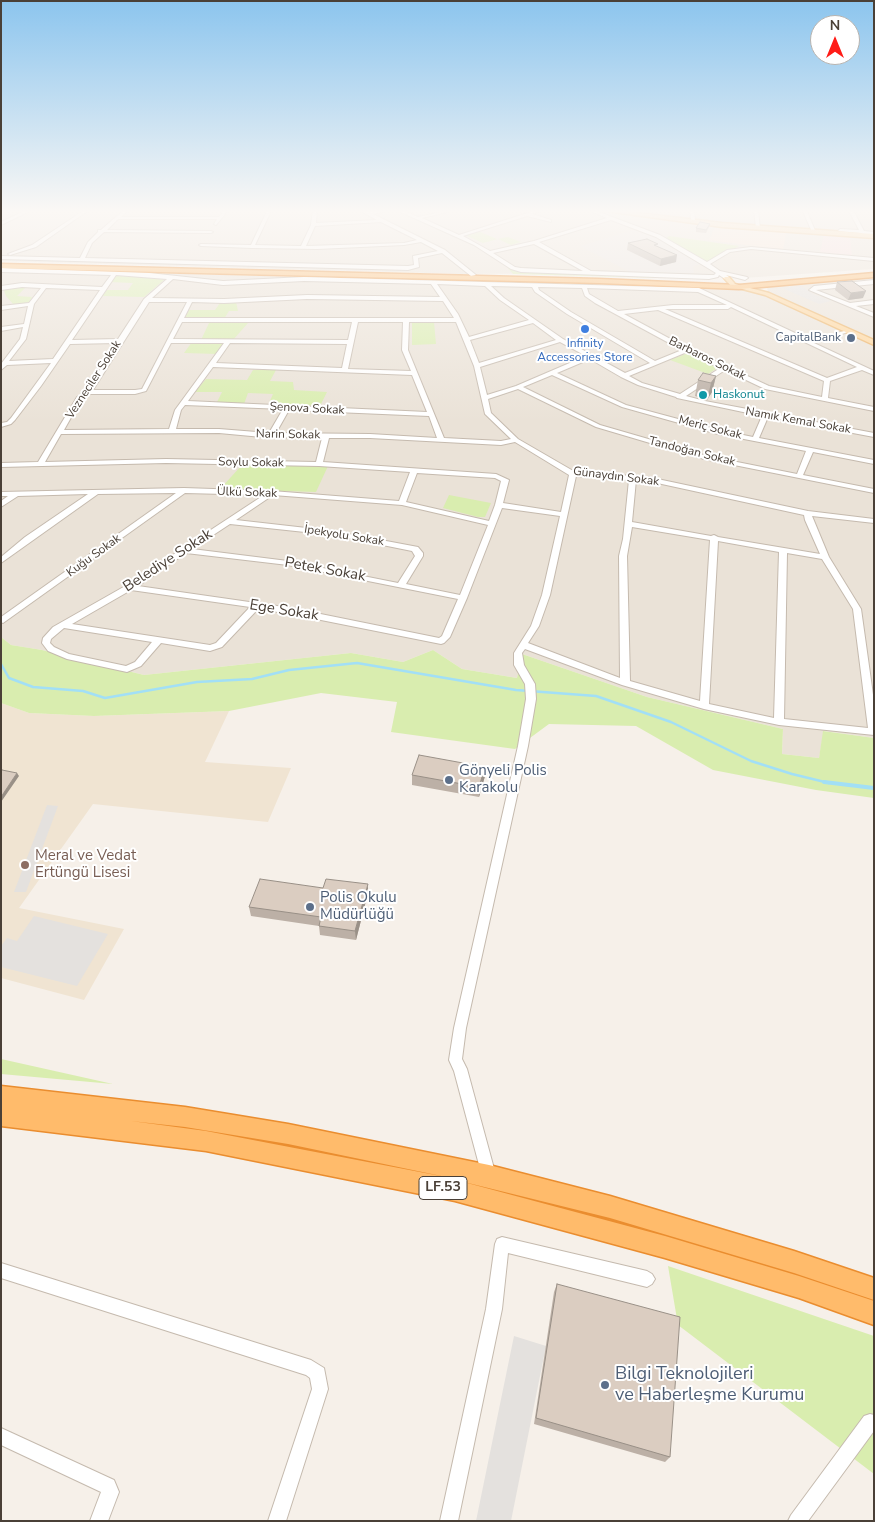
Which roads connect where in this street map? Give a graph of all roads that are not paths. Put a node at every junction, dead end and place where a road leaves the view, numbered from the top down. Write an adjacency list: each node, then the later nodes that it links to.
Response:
1 (21, 280): 16 (street)
2 (110, 280): 23 (street)
3 (169, 280): 26 (street, Vezneciler Sokak)
4 (197, 280): 13 (street)
5 (274, 280): 13 (street)
6 (345, 280): 14 (street)
7 (434, 280): 12 (highway)
8 (728, 280): 21 (main road)
9 (748, 280): 20 (main road)
10 (826, 280): 20 (highway)
11 (853, 280): 30 (street)
12 (459, 281): 14 (street); 15 (street); 21 (highway)
13 (223, 282)
14 (432, 282): 25 (street, Günaydın Sokak)
15 (486, 284): 17 (street); 40 (street, Namık Kemal Sokak)
16 (16, 285): 18 (street); 22 (street)
17 (534, 285): 19 (street); 56 (street)
18 (44, 286): 23 (street); 29 (street)
19 (584, 286): 31 (street); 34 (street, Barbaros Sokak)
20 (757, 286): 21 (highway); 24 (main road)
21 (739, 287): 24 (main road)
22 (1, 288)
23 (104, 289): 49 (street)
24 (767, 294): 43 (main road)
25 (444, 299): 27 (street); 38 (street, Günaydın Sokak)
26 (146, 300): 27 (street); 46 (street, Vezneciler Sokak)
27 (190, 301): 36 (street)
28 (874, 302): 30 (street)
29 (30, 304): 32 (street); 41 (street)
30 (848, 305): 35 (street)
31 (732, 307): 33 (street); 51 (street)
32 (1, 308)
33 (657, 308): 34 (street); 67 (street)
34 (617, 313): 53 (street, Barbaros Sokak)
35 (874, 315)
36 (181, 320): 37 (street); 47 (street)
37 (355, 320): 39 (street); 50 (street)
38 (458, 320): 39 (street); 44 (street, Günaydın Sokak)
39 (406, 321): 63 (street)
40 (533, 321): 44 (street); 45 (street, Namık Kemal Sokak)
41 (26, 325): 42 (street); 58 (street)
42 (1, 329)
43 (846, 331): 51 (street); 52 (main road)
44 (467, 339): 59 (street, Günaydın Sokak)
45 (561, 340): 54 (street, Namık Kemal Sokak); 59 (street)
46 (119, 341): 49 (street); 69 (street, Vezneciler Sokak)
47 (170, 341): 48 (street); 69 (street)
48 (229, 341): 50 (street); 57 (street)
49 (69, 342): 55 (street)
50 (351, 342): 62 (street)
51 (810, 342): 61 (street)
52 (874, 343)
53 (687, 350): 56 (street); 60 (street, Barbaros Sokak)
54 (589, 357): 64 (street); 66 (street, Namık Kemal Sokak)
55 (55, 361): 58 (street); 78 (street)
56 (654, 363): 66 (street)
57 (212, 365): 62 (street); 73 (street)
58 (4, 366)
59 (477, 366): 71 (street, Günaydın Sokak)
60 (724, 368): 70 (street); 72 (street, Barbaros Sokak)
61 (863, 368): 65 (street); 67 (street)
62 (344, 371): 63 (street)
63 (413, 373): 76 (street)
64 (553, 373): 68 (street); 85 (street, Meriç Sokak)
65 (874, 373)
66 (623, 376): 70 (street, Namık Kemal Sokak)
67 (827, 380): 72 (street)
68 (518, 386): 71 (street); 94 (street, Tandoğan Sokak)
69 (89, 392): 80 (street, Vezneciler Sokak)
70 (679, 397): 77 (street, Namık Kemal Sokak)
71 (484, 398): 86 (street, Günaydın Sokak)
72 (825, 400): 75 (street, Barbaros Sokak)
73 (183, 403): 74 (street, Şenova Sokak); 79 (street)
74 (287, 408): 76 (street, Şenova Sokak); 81 (street)
75 (874, 409)
76 (430, 414): 84 (street)
77 (766, 415): 83 (street, Namık Kemal Sokak); 85 (street)
78 (1, 425)
79 (172, 430): 80 (street, Narin Sokak); 81 (street, Narin Sokak)
80 (60, 432): 90 (street, Vezneciler Sokak)
81 (271, 435): 82 (street, Narin Sokak)
82 (326, 435): 84 (street, Narin Sokak); 91 (street)
83 (874, 435)
84 (441, 438): 86 (street, Narin Sokak)
85 (755, 439): 87 (street, Meriç Sokak)
86 (516, 440): 93 (street, Günaydın Sokak)
87 (810, 450): 88 (street, Meriç Sokak); 94 (street)
88 (874, 462)
89 (1, 464): 90 (street, Soylu Sokak)
90 (40, 464): 91 (street, Soylu Sokak)
91 (320, 464): 92 (street, Soylu Sokak)
92 (414, 470): 102 (street); 104 (street, Soylu Sokak)
93 (573, 474): 95 (street, Günaydın Sokak); 106 (street)
94 (799, 476): 98 (street, Tandoğan Sokak)
95 (633, 477): 105 (street, Günaydın Sokak); 110 (street)
96 (184, 490): 97 (street, Ülkü Sokak); 99 (street, Ülkü Sokak); 120 (street, Kuğu Sokak)
97 (97, 491): 101 (street, Ülkü Sokak); 115 (street)
98 (874, 492)
99 (272, 493): 102 (street, Ülkü Sokak); 108 (street, Belediye Sokak)
100 (1, 494): 101 (street, Ülkü Sokak)
101 (16, 494): 103 (street)
102 (402, 503): 109 (street, Ülkü Sokak)
103 (1, 505)
104 (499, 505): 106 (street); 109 (street)
105 (808, 513): 107 (street, Günaydın Sokak); 114 (street)
106 (565, 515): 123 (street)
107 (874, 521)
108 (230, 522): 113 (street, Belediye Sokak); 116 (street, İpekyolu Sokak)
109 (490, 523): 118 (street)
110 (628, 524): 111 (street); 124 (street)
111 (714, 538): 112 (street); 125 (street)
112 (783, 549): 114 (street); 126 (street)
113 (186, 551): 116 (street, Petek Sokak); 117 (street, Belediye Sokak)
114 (825, 557): 127 (street)
115 (1, 561)
116 (401, 585): 118 (street, Petek Sokak)
117 (130, 587): 119 (street, Ege Sokak); 121 (street, Belediye Sokak)
118 (463, 598): 119 (street, Ege Sokak)
119 (256, 606): 122 (street)
120 (3, 620)
121 (62, 625): 122 (street); 122 (street, Belediye Sokak)
122 (158, 641)
123 (524, 645): 124 (street); 130 (street)
124 (625, 683): 125 (street)
125 (704, 706): 126 (street)
126 (779, 722): 127 (street)
127 (874, 732)
128 (1, 1096): 130 (highway, LF.53)
129 (1, 1116): 134 (highway, LF.53)
130 (489, 1176): 133 (highway, LF.53)
131 (1, 1270): 138 (street)
132 (647, 1280): 139 (street)
133 (874, 1289)
134 (874, 1313)
135 (870, 1422): 140 (street)
136 (1, 1436): 137 (street)
137 (99, 1521)
138 (277, 1521)
139 (449, 1521)
140 (796, 1521)

